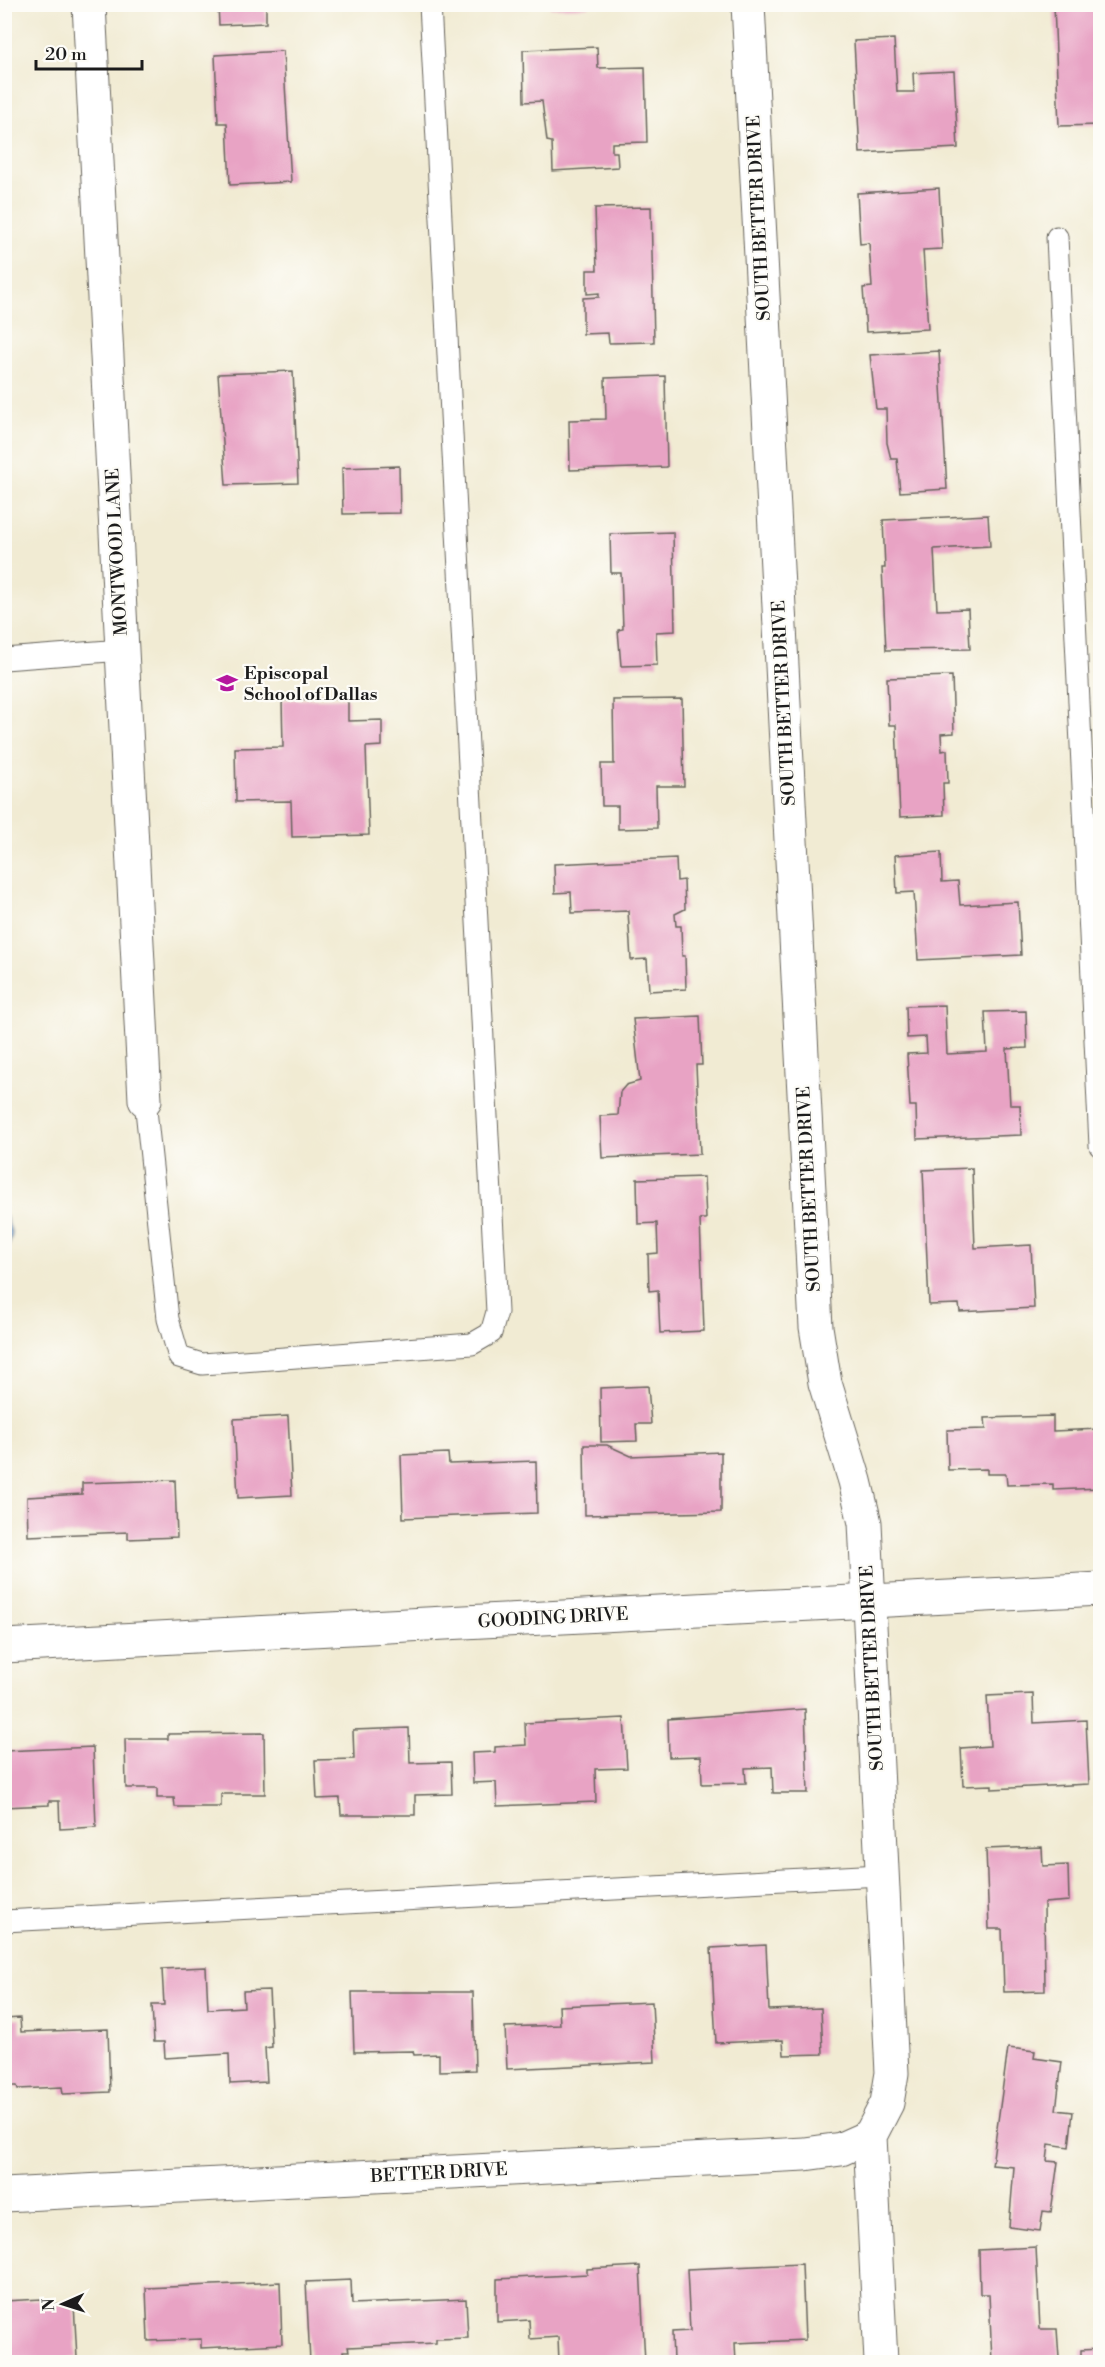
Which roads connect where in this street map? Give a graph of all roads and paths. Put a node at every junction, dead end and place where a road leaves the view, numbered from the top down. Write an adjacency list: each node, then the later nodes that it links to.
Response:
1 (89, 4): 5 (street, MONTWOOD LANE)
2 (430, 4): 7 (lane)
3 (748, 4): 10 (street, SOUTH BETTER DRIVE)
4 (1057, 237): 8 (lane)
5 (122, 650): 6 (lane); 7 (street, MONTWOOD LANE)
6 (4, 660)
7 (145, 1101)
8 (1101, 1146)
9 (1101, 1589): 10 (street, GOODING DRIVE)
10 (869, 1602): 11 (street, GOODING DRIVE); 12 (street, SOUTH BETTER DRIVE)
11 (4, 1646)
12 (881, 1875): 13 (lane); 14 (street, SOUTH BETTER DRIVE)
13 (4, 1921)
14 (870, 2136): 15 (street, BETTER DRIVE); 16 (street)
15 (4, 2195)
16 (882, 2362)

